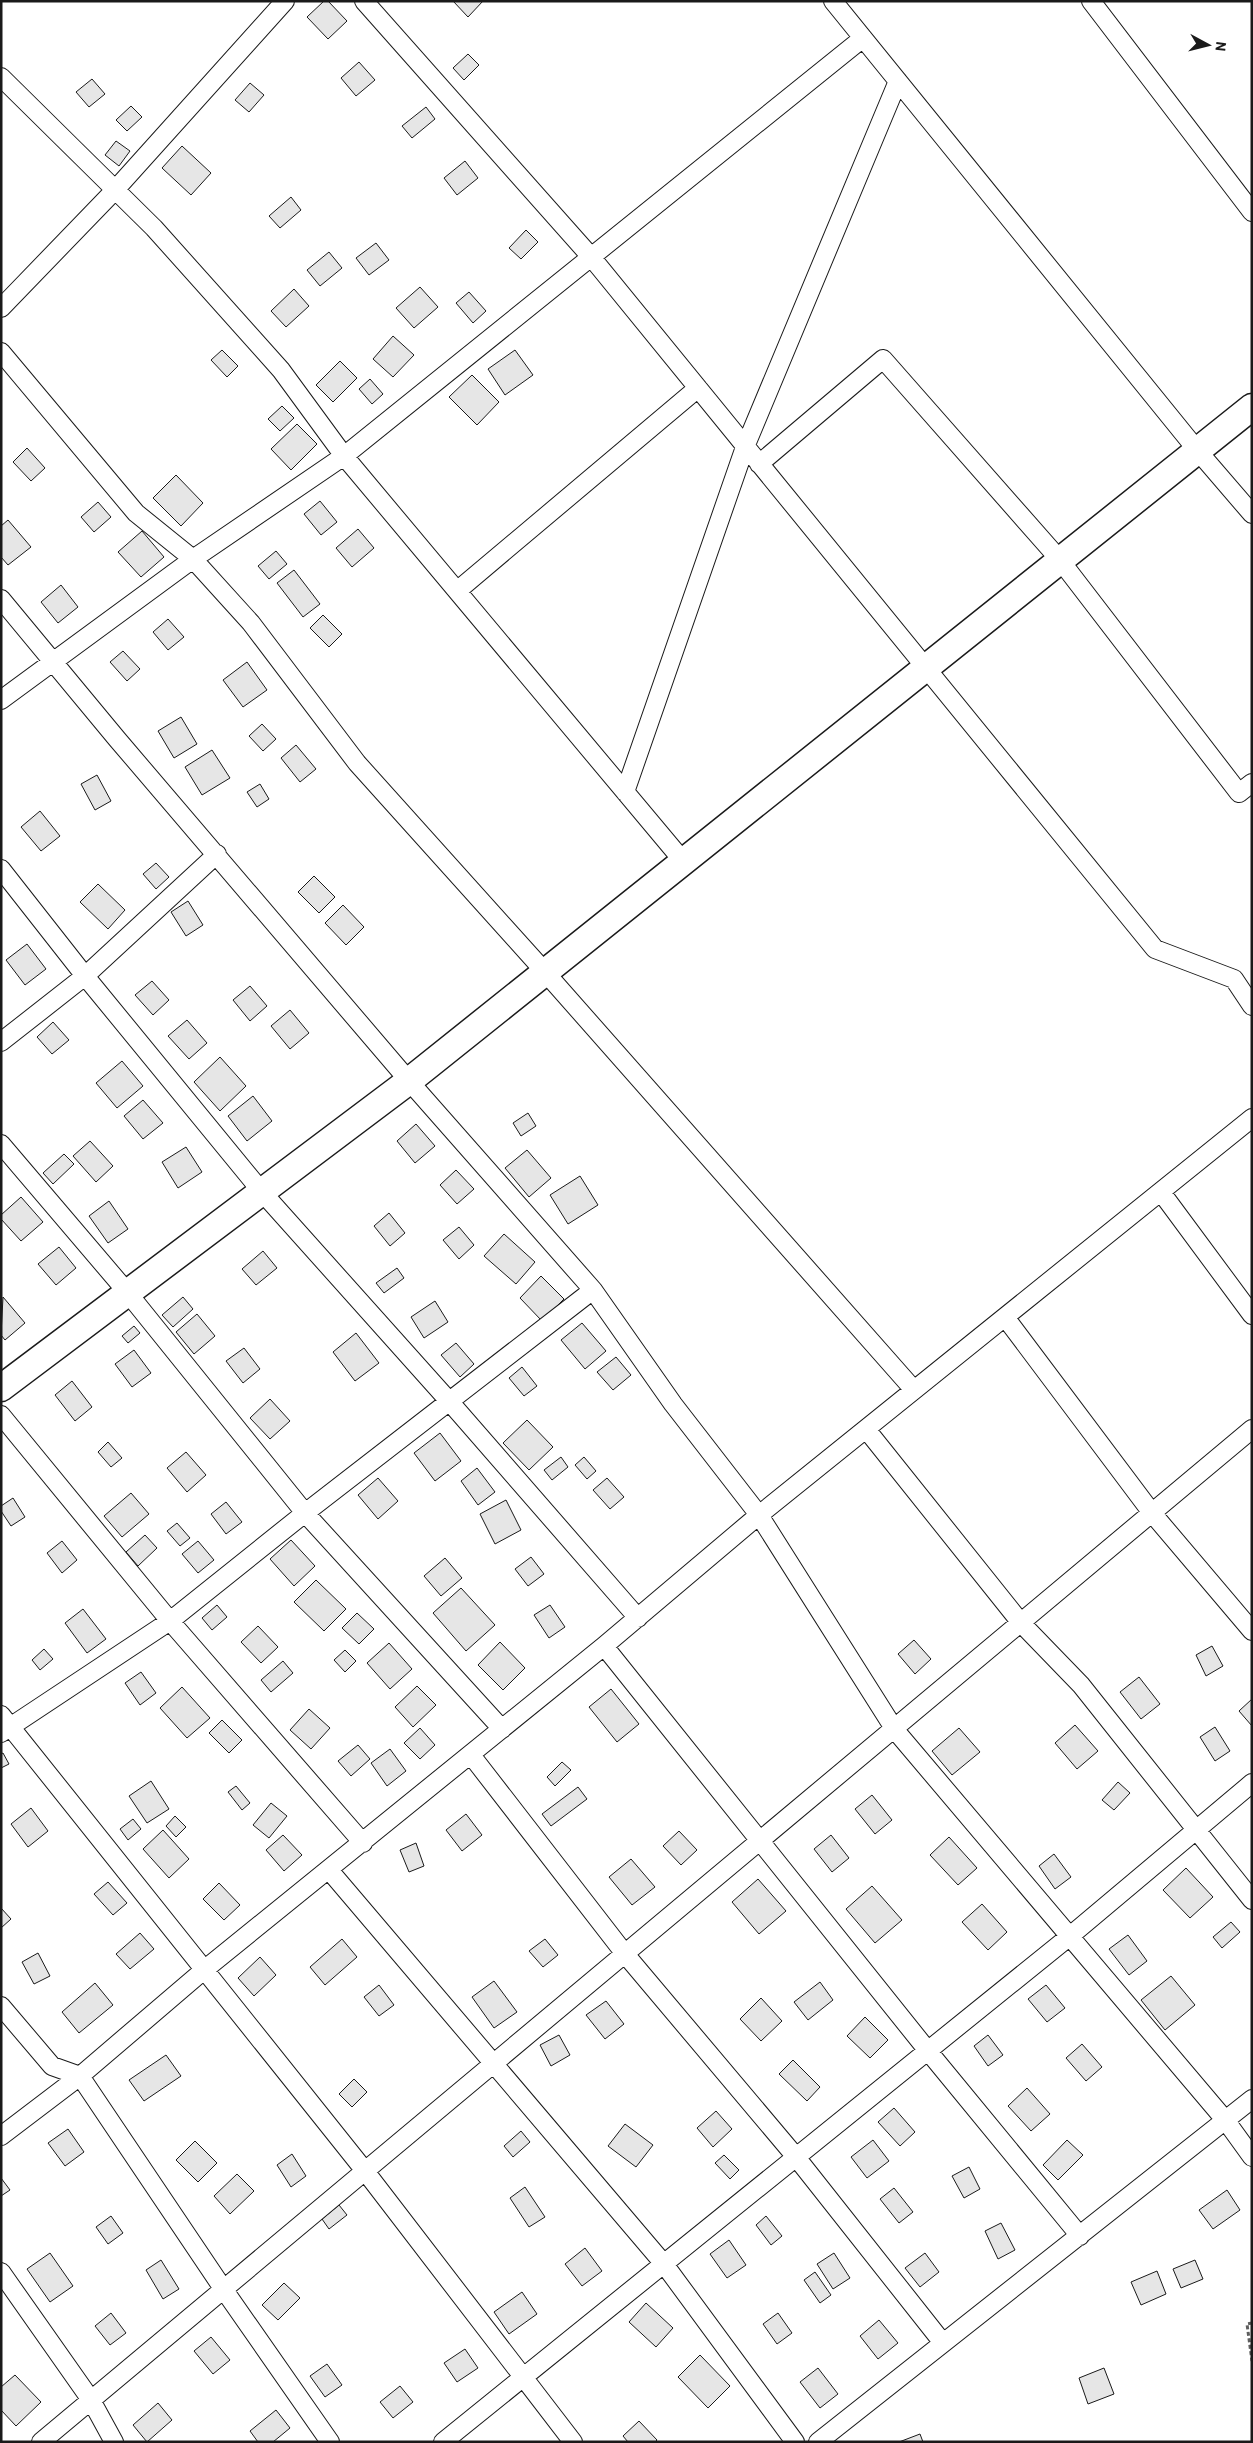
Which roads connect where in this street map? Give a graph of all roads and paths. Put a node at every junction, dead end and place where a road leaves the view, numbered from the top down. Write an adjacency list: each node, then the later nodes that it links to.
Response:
1 (285, 1): 8 (street)
2 (364, 1): 10 (street)
3 (833, 1): 5 (street)
4 (1091, 1): 9 (street)
5 (863, 38): 7 (street); 10 (street)
6 (1, 77): 8 (street)
7 (898, 81): 15 (street); 16 (street)
8 (115, 190): 11 (street); 17 (street)
9 (1252, 212)
10 (592, 258): 13 (street); 17 (street)
11 (1, 308)
12 (1, 352): 20 (street)
13 (698, 388): 15 (street); 22 (street)
14 (1252, 406): 16 (street)
15 (745, 447): 18 (street); 28 (street)
16 (1197, 450): 19 (street); 21 (street)
17 (344, 456): 20 (street); 22 (street)
18 (759, 464): 21 (street); 25 (street)
19 (1252, 514)
20 (192, 559): 24 (street); 32 (street)
21 (1060, 560): 25 (street); 27 (street)
22 (457, 591): 28 (street)
23 (1, 599): 24 (street)
24 (52, 660): 26 (street); 29 (street)
25 (925, 668): 30 (street); 34 (street)
26 (1, 700)
27 (1252, 783)
28 (625, 792): 30 (street)
29 (218, 854): 33 (street); 36 (street)
30 (683, 861): 32 (street)
31 (1, 869): 33 (street)
32 (545, 972): 36 (street); 46 (street)
33 (85, 976): 35 (street); 39 (street)
34 (1252, 1006)
35 (1, 1042)
36 (410, 1081): 39 (street); 41 (street)
37 (1252, 1118): 40 (street)
38 (1, 1144): 42 (street)
39 (262, 1192): 42 (street); 47 (street)
40 (1161, 1192): 43 (street); 44 (street)
41 (593, 1290): 47 (street); 53 (street)
42 (127, 1292): 45 (street); 51 (street)
43 (1252, 1315)
44 (1005, 1317): 46 (street); 52 (street)
45 (1, 1388)
46 (914, 1390): 49 (street)
47 (449, 1401): 51 (street); 54 (street)
48 (1, 1415): 55 (street)
49 (866, 1429): 53 (street); 56 (street)
50 (1252, 1429): 52 (street)
51 (305, 1513): 55 (street); 60 (street)
52 (1152, 1513): 56 (street); 57 (street)
53 (759, 1516): 54 (street); 61 (street)
54 (638, 1618): 58 (street)
55 (170, 1621): 59 (street); 65 (street)
56 (1021, 1623): 61 (street); 64 (street)
57 (1252, 1631)
58 (604, 1646): 60 (street); 66 (street)
59 (4, 1725): 71 (street)
60 (502, 1729): 62 (street)
61 (895, 1730): 66 (street); 69 (street)
62 (471, 1755): 65 (street); 70 (street)
63 (1252, 1783): 64 (street)
64 (1197, 1829): 68 (street); 69 (street)
65 (363, 1842): 67 (street)
66 (760, 1842): 70 (street); 73 (street)
67 (329, 1870): 71 (street); 74 (street)
68 (1252, 1900)
69 (1070, 1936): 73 (street); 77 (street)
70 (625, 1954): 74 (street); 79 (street)
71 (204, 1970): 75 (street); 81 (street)
72 (1, 2006): 75 (street)
73 (928, 2051): 79 (street); 82 (street)
74 (495, 2063): 81 (street); 83 (street)
75 (80, 2076): 78 (street); 85 (street)
76 (1252, 2099): 77 (street)
77 (1226, 2121): 80 (street); 82 (street)
78 (1, 2136)
79 (796, 2157): 83 (street); 87 (street)
80 (1252, 2157)
81 (365, 2172): 85 (street); 89 (street)
82 (1080, 2236): 87 (street)
83 (664, 2264): 89 (street); 96 (street)
84 (1, 2272): 90 (street)
85 (224, 2290): 90 (street); 93 (street)
86 (1252, 2323): 88 (path)
87 (943, 2343): 97 (street)
88 (1252, 2361)
89 (522, 2378): 94 (street); 95 (street)
90 (91, 2400): 91 (street); 92 (street)
91 (41, 2442)
92 (114, 2442)
93 (330, 2442)
94 (443, 2442)
95 (573, 2442)
96 (795, 2442)
97 (818, 2442)

